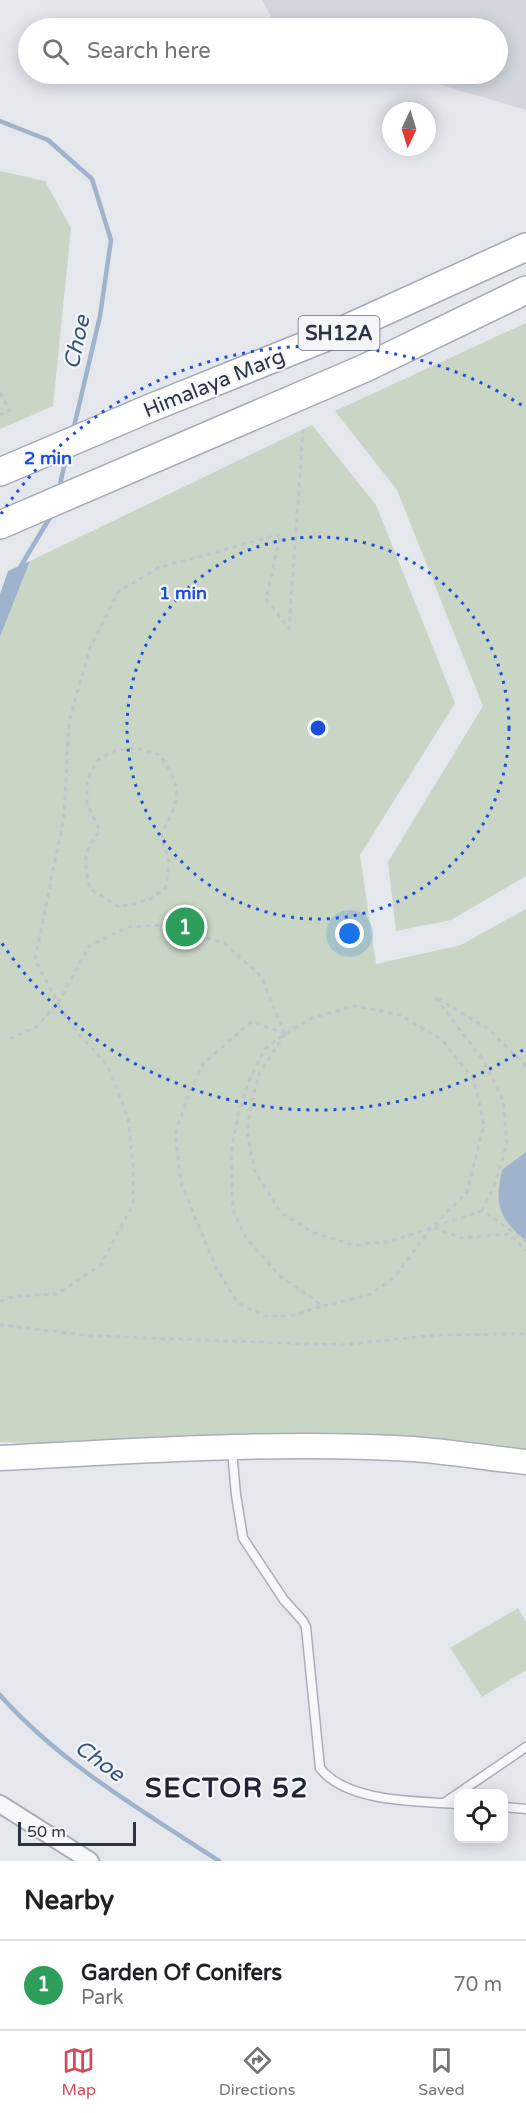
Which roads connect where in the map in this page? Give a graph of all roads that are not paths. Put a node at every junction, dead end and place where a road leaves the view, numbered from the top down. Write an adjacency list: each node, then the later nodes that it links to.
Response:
1 (526, 248): 3 (main road, Himalaya Marg / SH12A)
2 (526, 291): 4 (main road, SH12A)
3 (0, 472)
4 (0, 525)
5 (232, 1447): 6 (street); 7 (street); 9 (lane)
6 (0, 1458)
7 (526, 1462)
8 (526, 1747): 9 (lane)
9 (444, 1803): 11 (lane)
10 (0, 1804): 14 (street)
11 (454, 1804)
12 (508, 1807): 13 (lane)
13 (526, 1809)
14 (90, 1861)

